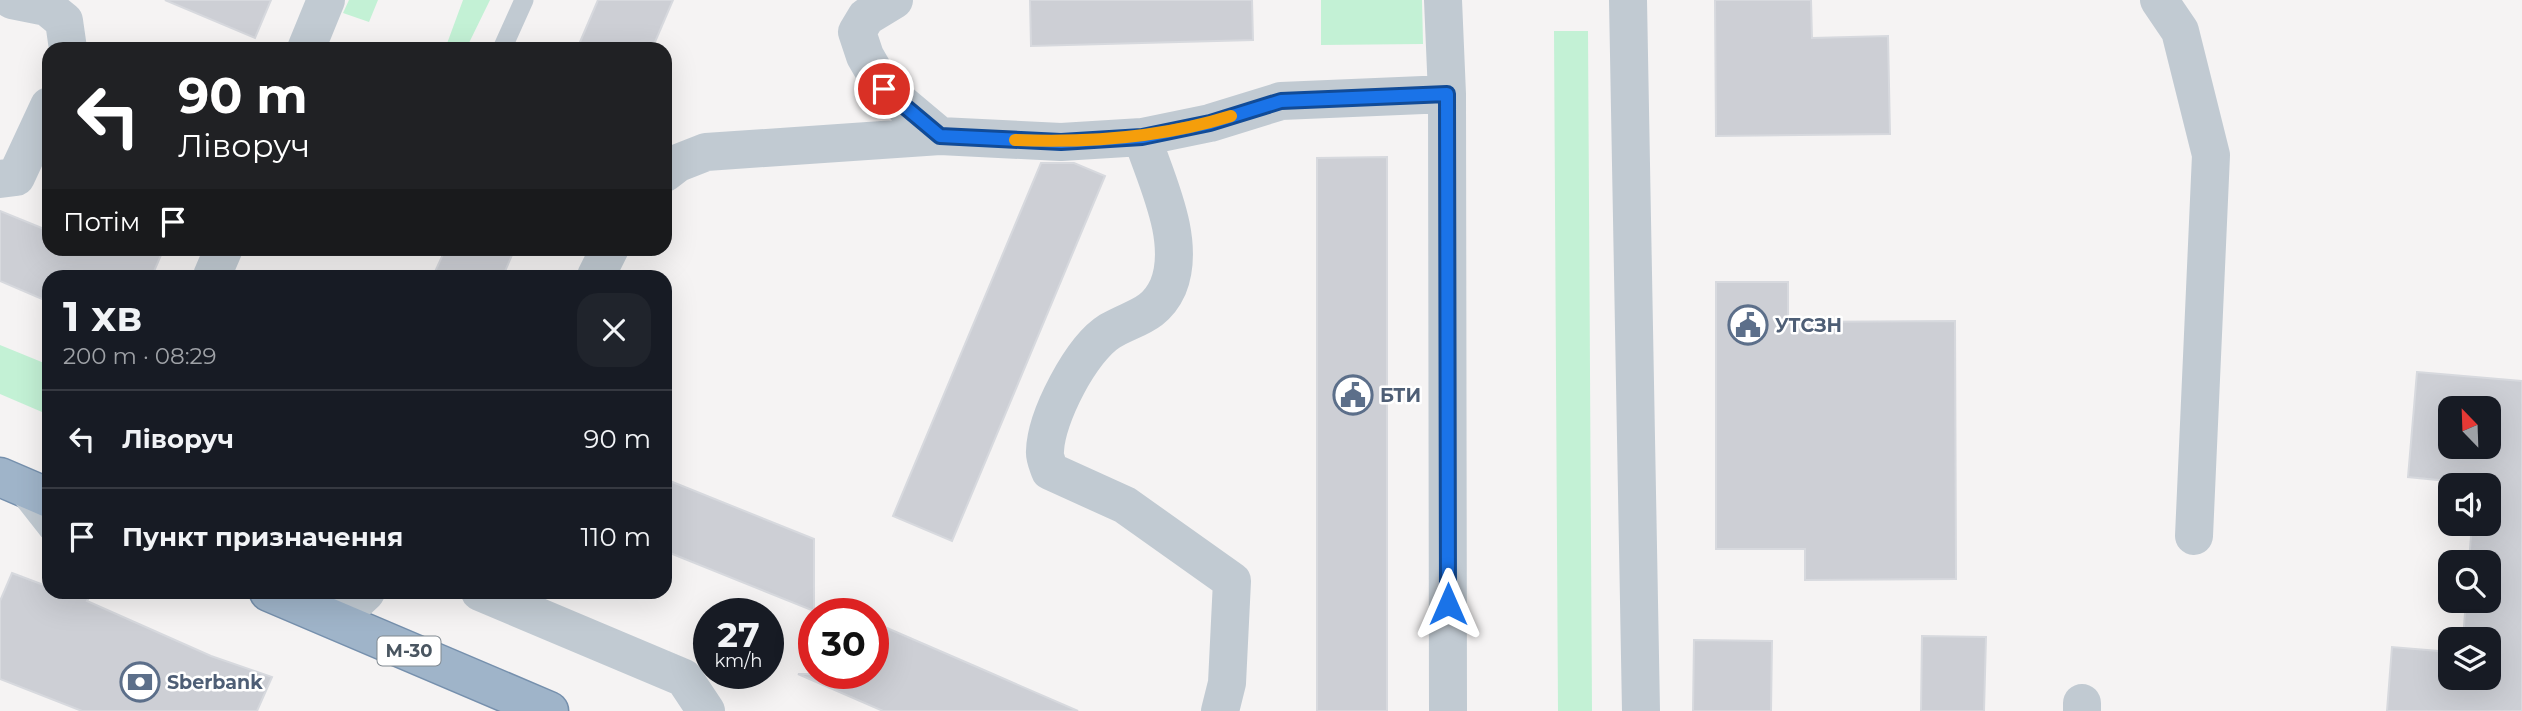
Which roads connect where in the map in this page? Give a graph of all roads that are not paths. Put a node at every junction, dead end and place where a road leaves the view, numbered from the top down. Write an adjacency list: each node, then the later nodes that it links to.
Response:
1 (12, 0): 8 (street)
2 (326, 0): 9 (street)
3 (524, 0): 10 (lane)
4 (894, 0): 13 (street)
5 (1443, 0): 11 (street)
6 (1628, 0): 29 (street)
7 (2159, 0): 20 (street)
8 (67, 42)
9 (309, 42)
10 (505, 42)
11 (1447, 94): 14 (street); 28 (street)
12 (42, 121): 16 (street)
13 (940, 136): 14 (street); 15 (street)
14 (1142, 137): 27 (street)
15 (672, 168)
16 (0, 179)
17 (5, 479): 18 (highway); 19 (lane)
18 (42, 495)
19 (42, 523)
20 (2194, 536)
21 (286, 599): 24 (highway, М-30)
22 (358, 599): 24 (street)
23 (497, 599): 26 (street)
24 (336, 620): 25 (highway, М-30)
25 (550, 711)
26 (706, 711)
27 (1220, 711)
28 (1448, 711)
29 (1641, 711)

